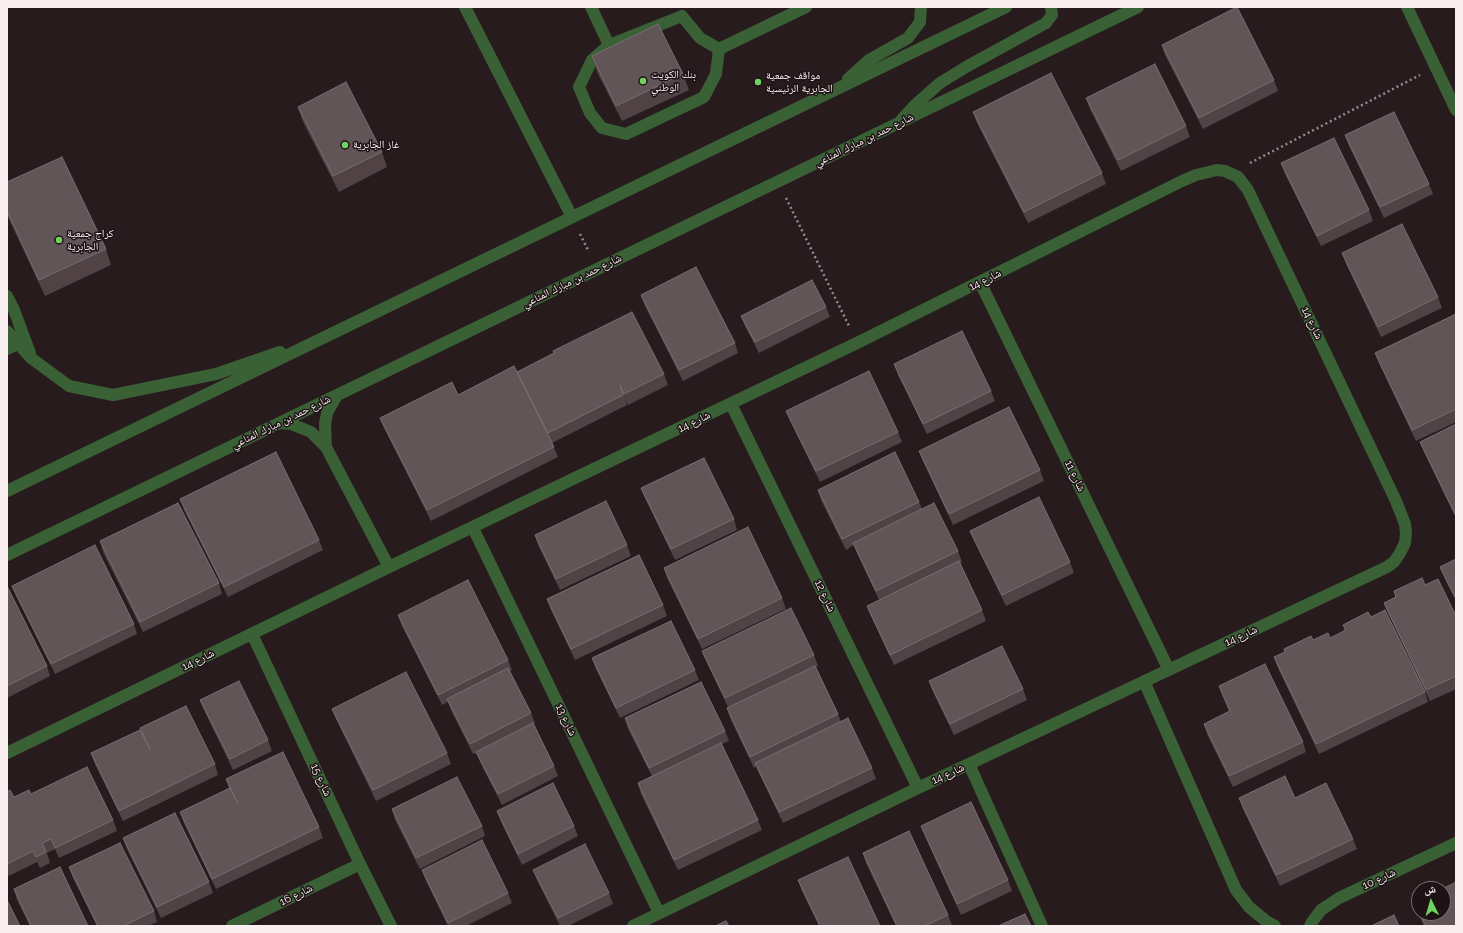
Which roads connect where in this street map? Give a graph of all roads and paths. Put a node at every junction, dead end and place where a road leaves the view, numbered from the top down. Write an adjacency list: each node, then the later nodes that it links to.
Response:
1 (466, 7): 17 (street)
2 (591, 7): 9 (street)
3 (806, 7): 10 (street)
4 (921, 7): 12 (street)
5 (1006, 7): 12 (street)
6 (1051, 7): 14 (street)
7 (1138, 7): 14 (street, شارع حمد بن مبارك المناعي)
8 (1407, 7): 11 (street)
9 (609, 45): 10 (street); 10 (street)
10 (719, 49)
11 (1436, 67): 13 (street); 15 (path)
12 (838, 89): 17 (street)
13 (1456, 110)
14 (897, 124): 16 (street, شارع حمد بن مبارك المناعي)
15 (1232, 173): 19 (street, شارع 14); 35 (street, شارع 14)
16 (778, 182): 18 (street, شارع حمد بن مبارك المناعي); 23 (path)
17 (572, 217): 18 (path); 22 (street)
18 (597, 269): 26 (street, شارع حمد بن مبارك المناعي)
19 (980, 282): 23 (street, شارع 14); 35 (street, شارع 11)
20 (7, 296): 25 (street)
21 (7, 332): 24 (street)
22 (330, 334): 25 (street); 30 (street)
23 (857, 343): 27 (street, شارع 14)
24 (12, 346): 25 (street)
25 (31, 358)
26 (337, 394): 28 (street, شارع حمد بن مبارك المناعي); 29 (street)
27 (731, 404): 31 (street, شارع 14); 39 (street, شارع 12)
28 (280, 423): 29 (street); 32 (street, شارع حمد بن مبارك المناعي)
29 (326, 447): 33 (street)
30 (7, 491)
31 (473, 528): 33 (street, شارع 14); 42 (street, شارع 13)
32 (7, 555)
33 (389, 567): 34 (street, شارع 14)
34 (252, 634): 37 (street, شارع 14); 41 (street, شارع 15)
35 (1170, 670): 36 (street, شارع 14)
36 (1144, 681): 38 (street, شارع 14); 47 (street)
37 (7, 753)
38 (969, 764): 39 (street, شارع 14); 46 (street)
39 (918, 788): 42 (street, شارع 14)
40 (1456, 843): 48 (street, شارع 10)
41 (360, 864): 43 (street, شارع 16); 44 (street, شارع 15)
42 (659, 913): 45 (street, شارع 14)
43 (232, 926)
44 (391, 926)
45 (633, 926)
46 (1042, 926)
47 (1276, 926)
48 (1310, 926)

